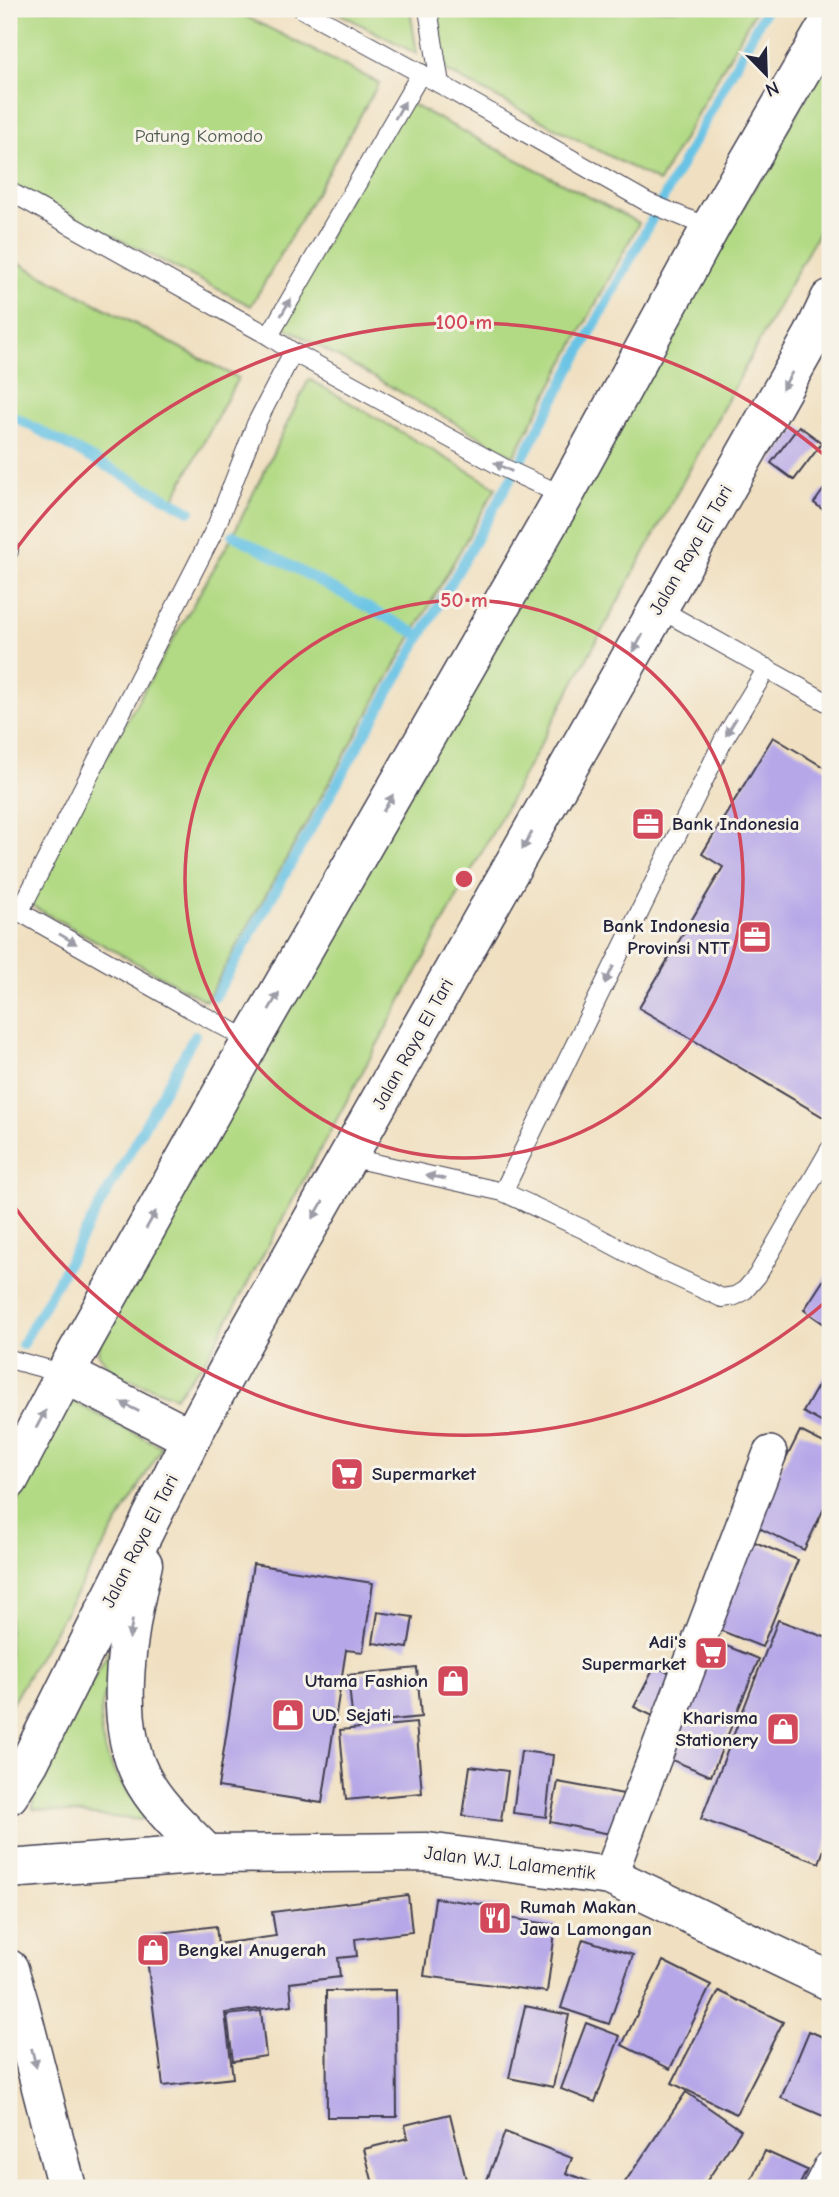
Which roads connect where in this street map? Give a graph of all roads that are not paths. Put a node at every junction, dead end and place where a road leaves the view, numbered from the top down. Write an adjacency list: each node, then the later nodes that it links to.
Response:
1 (302, 9): 4 (lane)
2 (428, 9): 5 (lane)
3 (830, 21): 7 (main road)
4 (421, 74): 5 (lane); 9 (lane, one-way to 4)
5 (440, 84): 7 (lane)
6 (9, 191): 9 (lane)
7 (710, 228): 12 (main road)
8 (830, 299): 10 (main road, Jalan Raya El Tari)
9 (269, 336): 11 (lane)
10 (822, 340): 13 (main road, Jalan Raya El Tari, one-way to 13)
11 (293, 352): 12 (lane, one-way to 11); 16 (lane)
12 (564, 496): 17 (main road, one-way to 12)
13 (658, 608): 14 (lane); 19 (main road, Jalan Raya El Tari, one-way to 19)
14 (767, 668): 15 (lane); 20 (lane, one-way to 20)
15 (830, 704)
16 (14, 908): 17 (lane, one-way to 17)
17 (251, 1041): 22 (main road, one-way to 17)
18 (830, 1149): 20 (lane)
19 (348, 1157): 20 (lane, one-way to 19); 23 (main road, Jalan Raya El Tari, one-way to 23)
20 (503, 1192)
21 (9, 1359): 22 (lane)
22 (65, 1374): 23 (main road, one-way to 22); 25 (main road, one-way to 22)
23 (191, 1438): 26 (main road, Jalan Raya El Tari)
24 (770, 1453): 30 (street)
25 (9, 1480)
26 (154, 1514): 27 (main road, Jalan Raya El Tari); 28 (main road, one-way to 28)
27 (9, 1795)
28 (207, 1854): 29 (main road, Jalan W.J. Lalamentik); 30 (main road, Jalan W.J. Lalamentik)
29 (9, 1868)
30 (610, 1876): 32 (main road, Jalan W.J. Lalamentik)
31 (9, 1969): 34 (main road, one-way to 34)
32 (830, 1981)
33 (830, 2168): 35 (street)
34 (67, 2188)
35 (820, 2188)

